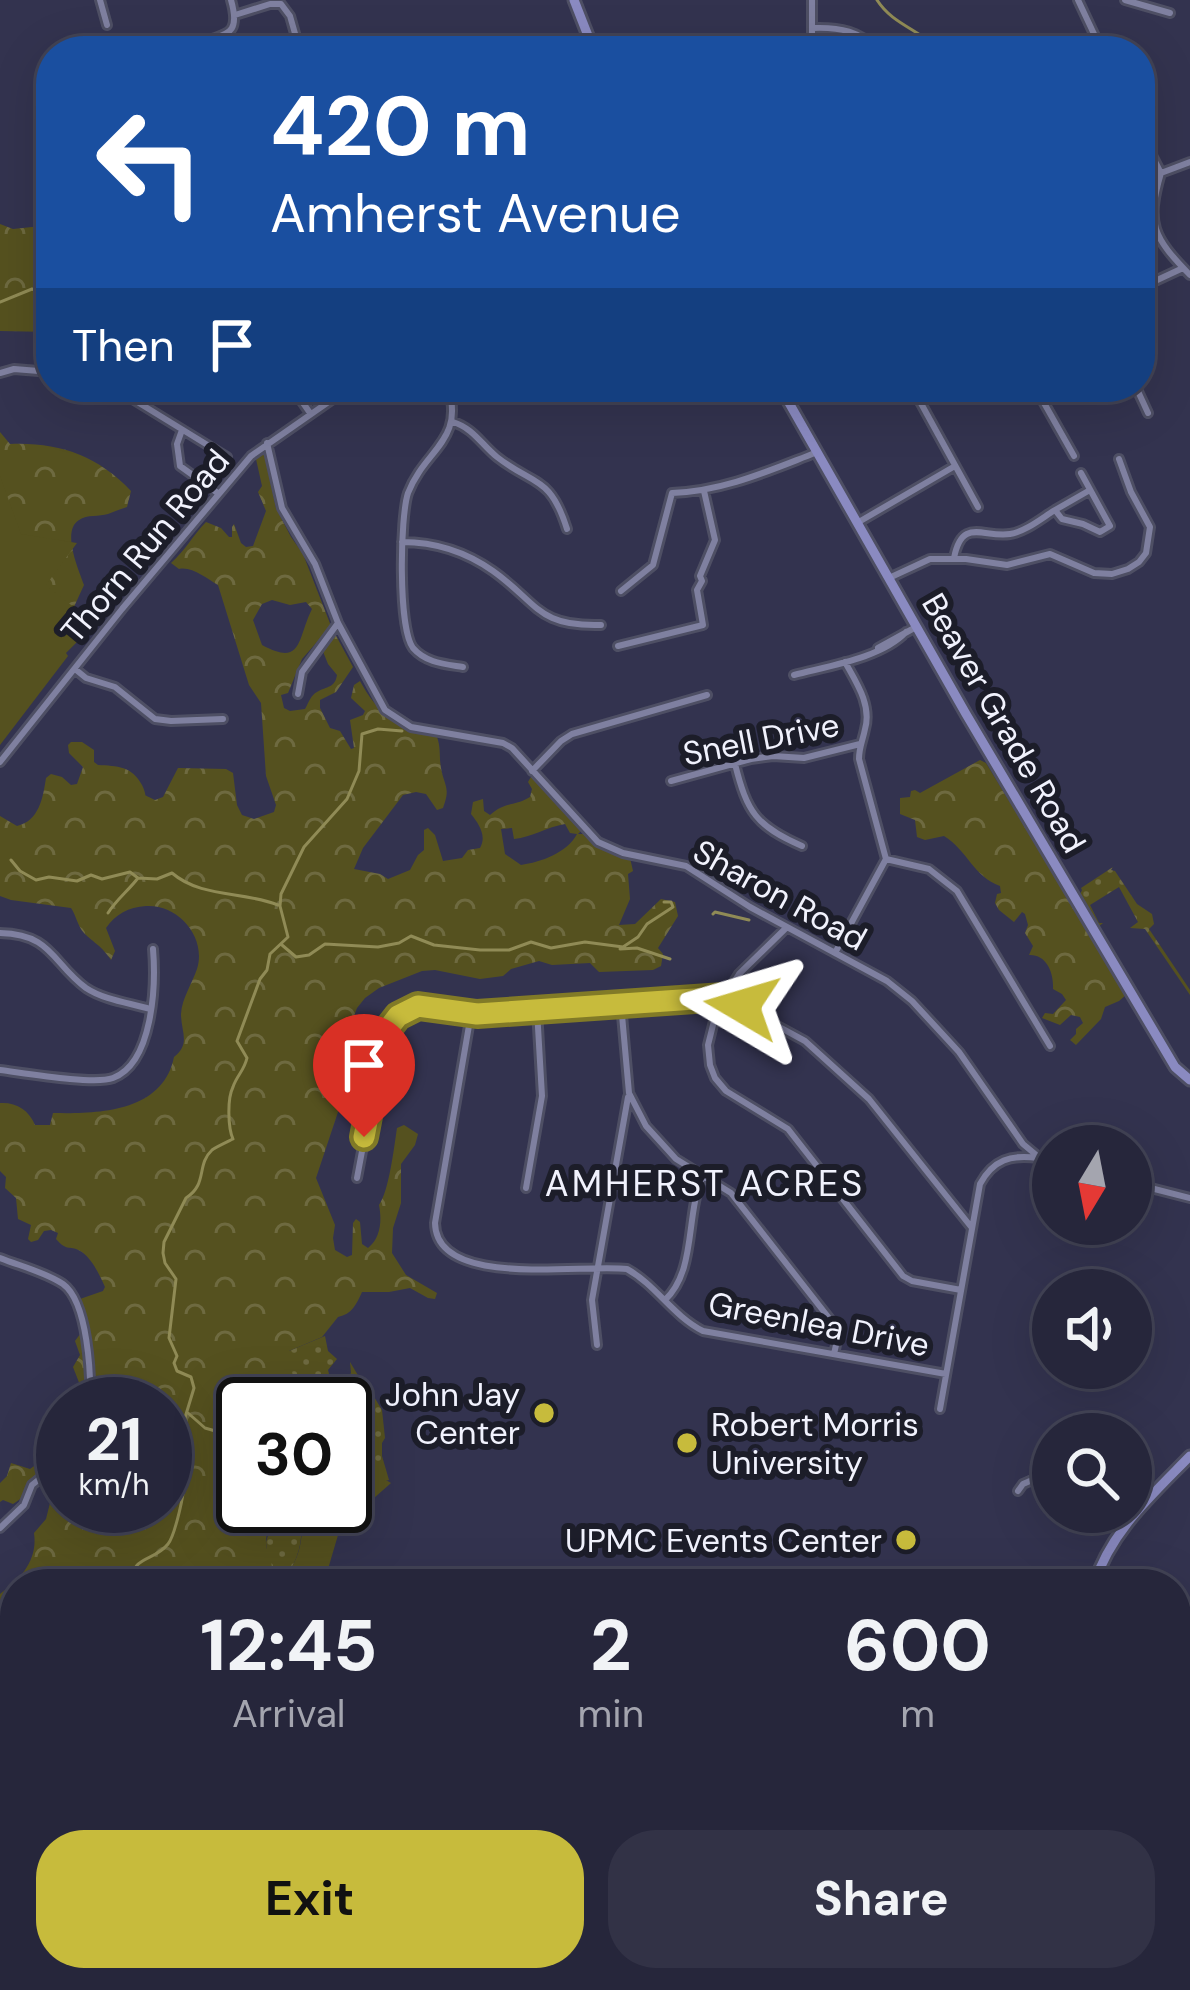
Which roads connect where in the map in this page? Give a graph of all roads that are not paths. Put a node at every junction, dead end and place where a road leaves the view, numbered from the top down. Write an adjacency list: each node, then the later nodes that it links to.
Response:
1 (100, 0): 9 (street)
2 (231, 0): 8 (street)
3 (574, 0): 13 (main road)
4 (812, 0): 10 (street)
5 (1078, 0): 16 (street)
6 (1125, 0): 7 (street)
7 (1170, 13)
8 (236, 16): 11 (street); 12 (street)
9 (106, 25)
10 (813, 28): 14 (street); 15 (street)
11 (221, 36)
12 (296, 36)
13 (586, 36)
14 (813, 36)
15 (859, 36)
16 (1095, 36)
17 (1155, 161): 19 (street)
18 (1190, 161): 19 (street)
19 (1161, 173): 20 (street)
20 (1155, 193)
21 (1155, 226): 22 (street)
22 (1183, 268): 23 (street); 24 (street)
23 (1190, 275)
24 (1155, 281)
25 (36, 371): 26 (street)
26 (0, 373)
27 (137, 402): 38 (street)
28 (302, 402): 35 (street)
29 (327, 402): 35 (street, Thorn Run Road)
30 (450, 402): 37 (street)
31 (788, 402): 40 (main road, Beaver Grade Road)
32 (921, 402): 44 (street)
33 (1043, 402): 41 (street)
34 (1143, 402): 36 (street)
35 (310, 413): 39 (street, Thorn Run Road)
36 (1148, 413)
37 (453, 422): 52 (street); 53 (street)
38 (182, 430): 42 (street); 48 (street)
39 (267, 442): 48 (street, Thorn Run Road); 57 (street, Sharon Road)
40 (815, 452): 47 (street); 51 (main road, Beaver Grade Road)
41 (1074, 456)
42 (227, 457)
43 (1119, 459): 54 (street)
44 (955, 466): 49 (street); 51 (street)
45 (1081, 473): 46 (street)
46 (1090, 490): 50 (street); 50 (street)
47 (704, 491): 56 (street); 60 (street)
48 (219, 494): 63 (street, Thorn Run Road)
49 (978, 507)
50 (1055, 510): 54 (street)
51 (857, 523): 55 (main road, Beaver Grade Road)
52 (567, 530)
53 (403, 542): 58 (street); 62 (street)
54 (954, 558): 55 (street)
55 (889, 578): 59 (main road, Beaver Grade Road)
56 (622, 591)
57 (338, 623): 65 (street); 71 (street, Sharon Road)
58 (601, 625)
59 (911, 630): 61 (street); 88 (main road, Beaver Grade Road)
60 (618, 646)
61 (844, 662): 64 (street); 68 (street)
62 (463, 667)
63 (74, 668): 67 (street); 69 (street, Thorn Run Road)
64 (794, 675)
65 (298, 694)
66 (707, 695): 71 (street)
67 (224, 718)
68 (860, 744): 70 (street, Snell Drive); 74 (street)
69 (0, 762)
70 (735, 764): 72 (street, Snell Drive); 73 (street)
71 (532, 771): 75 (street, Sharon Road)
72 (671, 781)
73 (802, 846)
74 (886, 859): 78 (street); 84 (street)
75 (786, 928): 78 (street, Sharon Road); 79 (street)
76 (0, 933): 81 (street)
77 (153, 949): 81 (street)
78 (835, 953): 92 (street, Sharon Road)
79 (724, 997): 80 (street); 102 (street); 106 (street)
80 (621, 1004): 82 (street); 89 (street)
81 (150, 1009): 87 (street)
82 (537, 1010): 83 (street); 98 (street)
83 (471, 1013): 86 (street); 105 (street, Greenlea Drive)
84 (1050, 1046)
85 (349, 1049): 86 (street)
86 (379, 1054): 97 (street)
87 (0, 1070)
88 (1190, 1080)
89 (629, 1093): 90 (street); 91 (street)
90 (643, 1122): 91 (street); 96 (street)
91 (622, 1131): 105 (street)
92 (1016, 1135): 93 (street, Sharon Road); 94 (street)
93 (1032, 1150)
94 (1011, 1157): 95 (street); 100 (street)
95 (1032, 1158)
96 (703, 1176): 107 (street); 109 (street)
97 (357, 1178)
98 (526, 1188)
99 (1152, 1188): 101 (street)
100 (977, 1196): 102 (street); 103 (street)
101 (1190, 1198)
102 (951, 1201): 103 (street)
103 (972, 1228): 106 (street)
104 (0, 1258): 111 (street)
105 (597, 1268): 107 (street, Greenlea Drive); 108 (street)
106 (961, 1290): 110 (street)
107 (664, 1300): 109 (street, Greenlea Drive)
108 (597, 1345)
109 (834, 1354): 110 (street, Greenlea Drive)
110 (946, 1374): 112 (street)
111 (91, 1377)
112 (940, 1409)
113 (1190, 1461): 117 (main road); 121 (main road)
114 (1032, 1480): 116 (street)
115 (36, 1482): 118 (street)
116 (1018, 1491)
117 (1152, 1493)
118 (0, 1528)
119 (1119, 1533): 120 (main road)
120 (1103, 1569)
121 (1106, 1569)

